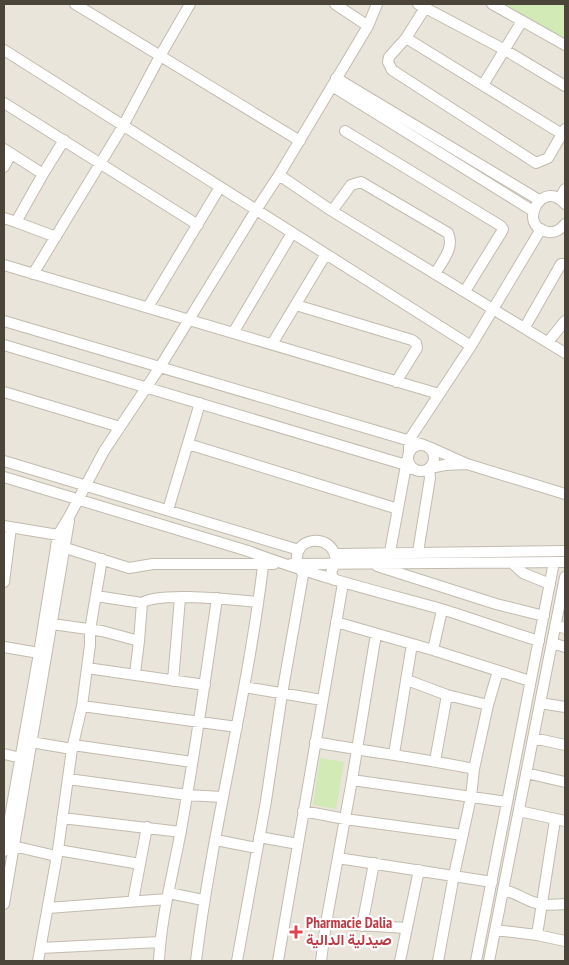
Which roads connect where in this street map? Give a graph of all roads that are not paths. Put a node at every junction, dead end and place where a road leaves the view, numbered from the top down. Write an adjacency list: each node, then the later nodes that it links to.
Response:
1 (76, 4): 13 (street)
2 (190, 4): 13 (street)
3 (335, 4): 8 (street)
4 (377, 4): 8 (street)
5 (492, 4): 7 (street)
6 (421, 6): 9 (street); 12 (street)
7 (522, 21): 10 (street); 12 (street)
8 (368, 26): 14 (street)
9 (406, 38): 15 (street); 20 (street)
10 (565, 45)
11 (4, 50): 18 (street)
12 (505, 50): 15 (street); 16 (street)
13 (160, 56): 18 (street); 22 (street)
14 (334, 82): 22 (street); 30 (street); 34 (street)
15 (483, 85): 20 (street)
16 (565, 86)
17 (4, 103): 21 (street)
18 (123, 126): 24 (street); 28 (street)
19 (345, 131): 47 (street)
20 (564, 132)
21 (64, 140): 24 (street); 26 (street)
22 (300, 141): 27 (street)
23 (7, 152): 25 (street); 26 (street)
24 (100, 163): 37 (street); 41 (street)
25 (4, 167)
26 (43, 174): 36 (street)
27 (279, 175): 32 (street); 33 (street)
28 (220, 187): 32 (street); 37 (street)
29 (565, 189): 31 (street)
30 (539, 200): 31 (street); 34 (street)
31 (562, 201)
32 (256, 210): 40 (street); 51 (street)
33 (332, 211): 46 (street); 46 (street)
34 (533, 212): 39 (street)
35 (4, 218): 36 (street)
36 (16, 222): 41 (street)
37 (198, 224): 49 (street)
38 (564, 227): 39 (street)
39 (541, 229): 50 (street)
40 (292, 233): 42 (street); 55 (street)
41 (56, 237): 45 (street)
42 (326, 254): 48 (street); 59 (street)
43 (565, 264): 54 (street)
44 (4, 265): 45 (street)
45 (33, 274): 49 (street)
46 (435, 274): 47 (street)
47 (465, 291): 50 (street)
48 (296, 305): 57 (street); 62 (street)
49 (148, 307): 51 (street)
50 (493, 309): 54 (street); 59 (street)
51 (189, 319): 55 (street); 61 (street)
52 (4, 321): 61 (street)
53 (565, 321): 56 (street)
54 (525, 327): 56 (street)
55 (233, 333): 57 (street)
56 (548, 342): 60 (street)
57 (272, 344): 62 (street)
58 (4, 346): 63 (street)
59 (470, 346): 65 (street)
60 (565, 353)
61 (160, 367): 63 (street); 68 (street)
62 (396, 382): 65 (street)
63 (146, 388): 66 (street); 67 (street)
64 (4, 392): 67 (street)
65 (439, 394): 68 (street)
66 (200, 403): 69 (street); 71 (street)
67 (120, 427): 76 (street)
68 (409, 440): 70 (street); 71 (street)
69 (188, 444): 79 (street); 80 (street)
70 (426, 446): 71 (street); 73 (street); 74 (street)
71 (409, 460): 74 (street); 79 (street)
72 (4, 461): 76 (street)
73 (467, 464): 74 (street); 77 (street)
74 (429, 468): 86 (street)
75 (4, 477): 78 (street)
76 (84, 485): 78 (street); 80 (street)
77 (565, 494)
78 (78, 499): 82 (street); 93 (street)
79 (398, 509): 85 (street)
80 (168, 510): 83 (street)
81 (7, 527): 82 (street); 96 (street)
82 (62, 541): 87 (street); 108 (street); 119 (street)
83 (300, 550): 88 (street); 95 (street)
84 (565, 551): 86 (street)
85 (390, 552): 86 (street); 88 (street)
86 (418, 552)
87 (102, 559): 93 (street); 100 (street)
88 (335, 559): 91 (street); 95 (street); 97 (street)
89 (554, 562): 90 (street); 92 (street); 99 (street)
90 (565, 562)
91 (368, 563): 92 (street); 106 (street)
92 (512, 563): 99 (street)
93 (282, 564): 95 (street)
94 (263, 566): 103 (street)
95 (299, 567): 97 (street); 128 (street)
96 (4, 582)
97 (339, 582): 105 (street); 107 (street)
98 (565, 582): 109 (street)
99 (550, 584): 106 (street)
100 (96, 596): 104 (street); 110 (street)
101 (180, 598): 102 (street); 104 (street); 124 (street)
102 (217, 598): 103 (street); 126 (street)
103 (257, 602): 127 (street)
104 (142, 603): 112 (street)
105 (442, 610): 113 (street); 118 (street)
106 (544, 616): 113 (street)
107 (336, 622): 111 (street); 130 (street)
108 (52, 624): 110 (street); 138 (street)
109 (560, 627): 114 (street)
110 (90, 630): 112 (street); 120 (street)
111 (376, 634): 115 (street); 142 (street)
112 (139, 641): 122 (street)
113 (539, 641): 125 (street)
114 (552, 643): 117 (street); 131 (street)
115 (412, 644): 118 (street); 123 (street)
116 (4, 647): 119 (street)
117 (565, 647)
118 (433, 650): 121 (street)
119 (39, 652): 145 (street)
120 (87, 668): 122 (street); 133 (street)
121 (498, 671): 125 (street); 132 (street)
122 (135, 674): 124 (street)
123 (407, 680): 129 (street); 144 (street)
124 (172, 681): 126 (street)
125 (530, 681): 156 (street)
126 (205, 685): 135 (street)
127 (244, 687): 128 (street); 136 (street)
128 (282, 694): 130 (street); 167 (street)
129 (447, 695): 132 (street); 146 (street)
130 (322, 700): 139 (street)
131 (540, 703): 134 (street); 137 (street)
132 (488, 705): 148 (street)
133 (82, 706): 135 (street); 141 (street)
134 (565, 707)
135 (200, 722): 136 (street); 147 (street)
136 (237, 727): 154 (street)
137 (533, 738): 140 (street); 149 (street)
138 (30, 742): 141 (street); 157 (street)
139 (315, 742): 142 (street); 158 (street)
140 (565, 745)
141 (73, 747): 147 (street); 150 (street)
142 (357, 750): 144 (street); 151 (street)
143 (4, 754): 145 (street)
144 (394, 754): 146 (street)
145 (21, 758): 157 (street)
146 (435, 761): 148 (street)
147 (192, 762): 153 (street)
148 (474, 769): 155 (street)
149 (526, 773): 152 (street); 159 (street)
150 (68, 779): 153 (street); 160 (street)
151 (352, 780): 155 (street); 161 (street)
152 (565, 782)
153 (188, 795): 154 (street); 165 (street)
154 (222, 797): 168 (street)
155 (471, 797): 156 (street); 166 (street)
156 (507, 802): 178 (street)
157 (11, 811): 163 (street)
158 (303, 811): 161 (street); 169 (street)
159 (519, 811): 162 (street); 179 (street)
160 (62, 818): 164 (street); 172 (street)
161 (345, 819): 166 (street); 173 (street)
162 (560, 821): 184 (street)
163 (9, 827): 171 (street)
164 (147, 827): 165 (street); 175 (street)
165 (181, 832): 180 (street)
166 (463, 835): 177 (street)
167 (259, 837): 169 (street); 170 (street)
168 (216, 840): 170 (street); 181 (street)
169 (298, 844): 199 (street)
170 (257, 848): 198 (street)
171 (8, 849): 172 (street); 183 (street)
172 (57, 853): 175 (street); 186 (street)
173 (338, 858): 174 (street); 187 (street)
174 (374, 863): 176 (street); 188 (street)
175 (140, 864): 182 (street)
176 (419, 870): 177 (street); 189 (street)
177 (454, 876): 178 (street); 202 (street)
178 (492, 882): 203 (street)
179 (502, 890): 184 (street); 190 (street)
180 (168, 896): 181 (street); 182 (street); 193 (street)
181 (203, 900): 197 (street)
182 (133, 901): 186 (street)
183 (4, 904)
184 (543, 904): 185 (street); 191 (street)
185 (565, 904)
186 (48, 908): 194 (street)
187 (326, 923): 188 (street); 200 (street)
188 (362, 926): 189 (street)
189 (406, 928): 201 (street)
190 (495, 930): 191 (street); 204 (street)
191 (537, 935): 192 (street)
192 (565, 941)
193 (160, 942): 194 (street); 196 (street)
194 (40, 948): 195 (street)
195 (38, 961)
196 (159, 961)
197 (196, 961)
198 (237, 961)
199 (278, 961)
200 (321, 961)
201 (400, 961)
202 (438, 961)
203 (476, 961)
204 (489, 961)

